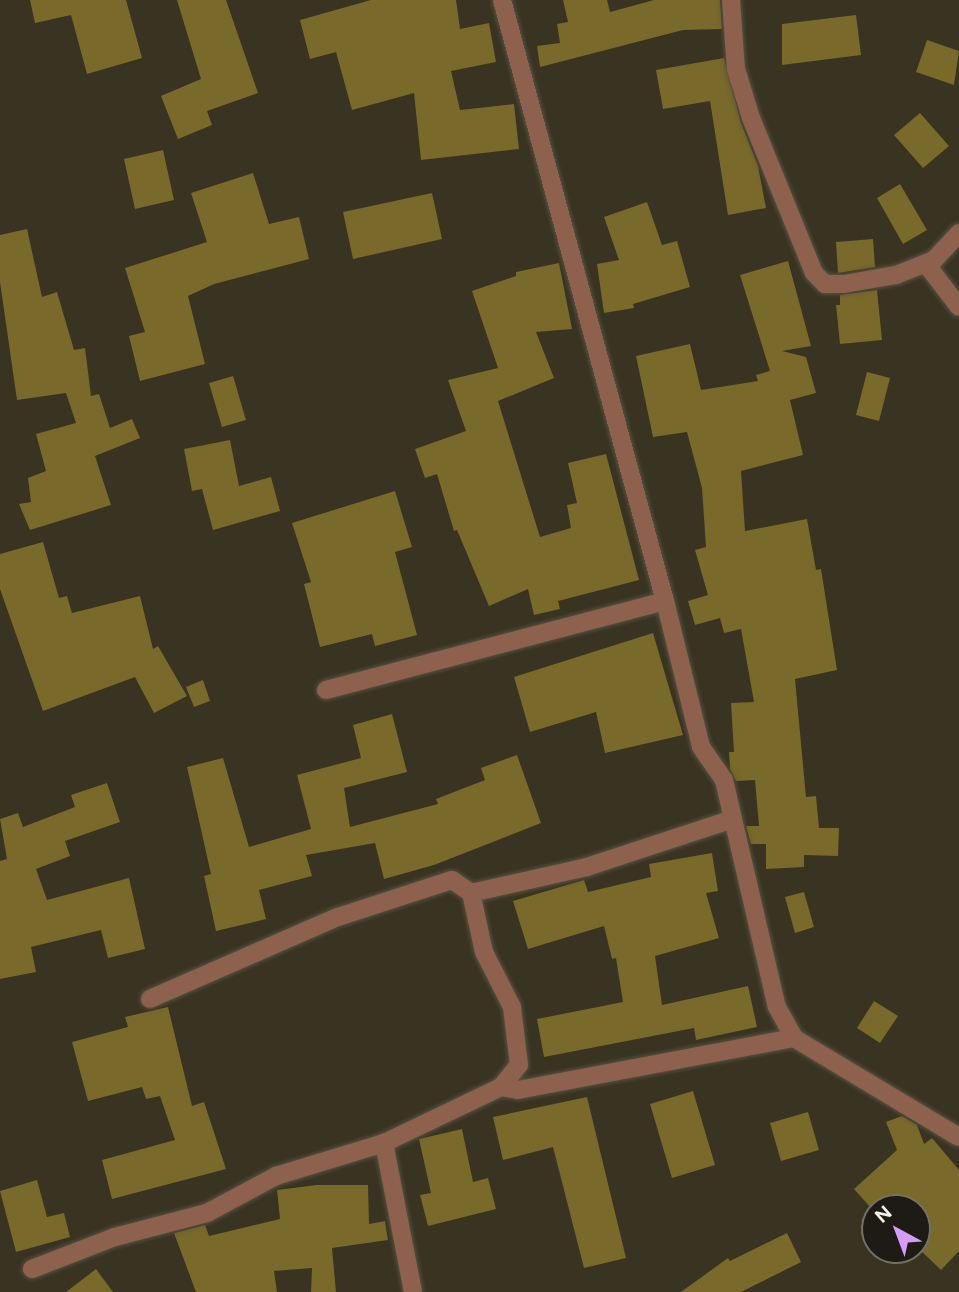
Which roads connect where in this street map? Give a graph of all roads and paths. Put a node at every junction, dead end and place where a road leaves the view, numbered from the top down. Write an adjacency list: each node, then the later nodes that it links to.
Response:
1 (502, 0): 6 (street)
2 (732, 0): 4 (street)
3 (959, 233): 4 (street)
4 (926, 264): 5 (street)
5 (959, 307)
6 (665, 601): 7 (street); 8 (street)
7 (326, 690)
8 (730, 820): 9 (street); 11 (street)
9 (471, 893): 10 (street); 12 (street)
10 (150, 999)
11 (794, 1038): 12 (street); 13 (street)
12 (501, 1087): 14 (street)
13 (959, 1137)
14 (384, 1143): 15 (street); 16 (street)
15 (32, 1269)
16 (413, 1292)

